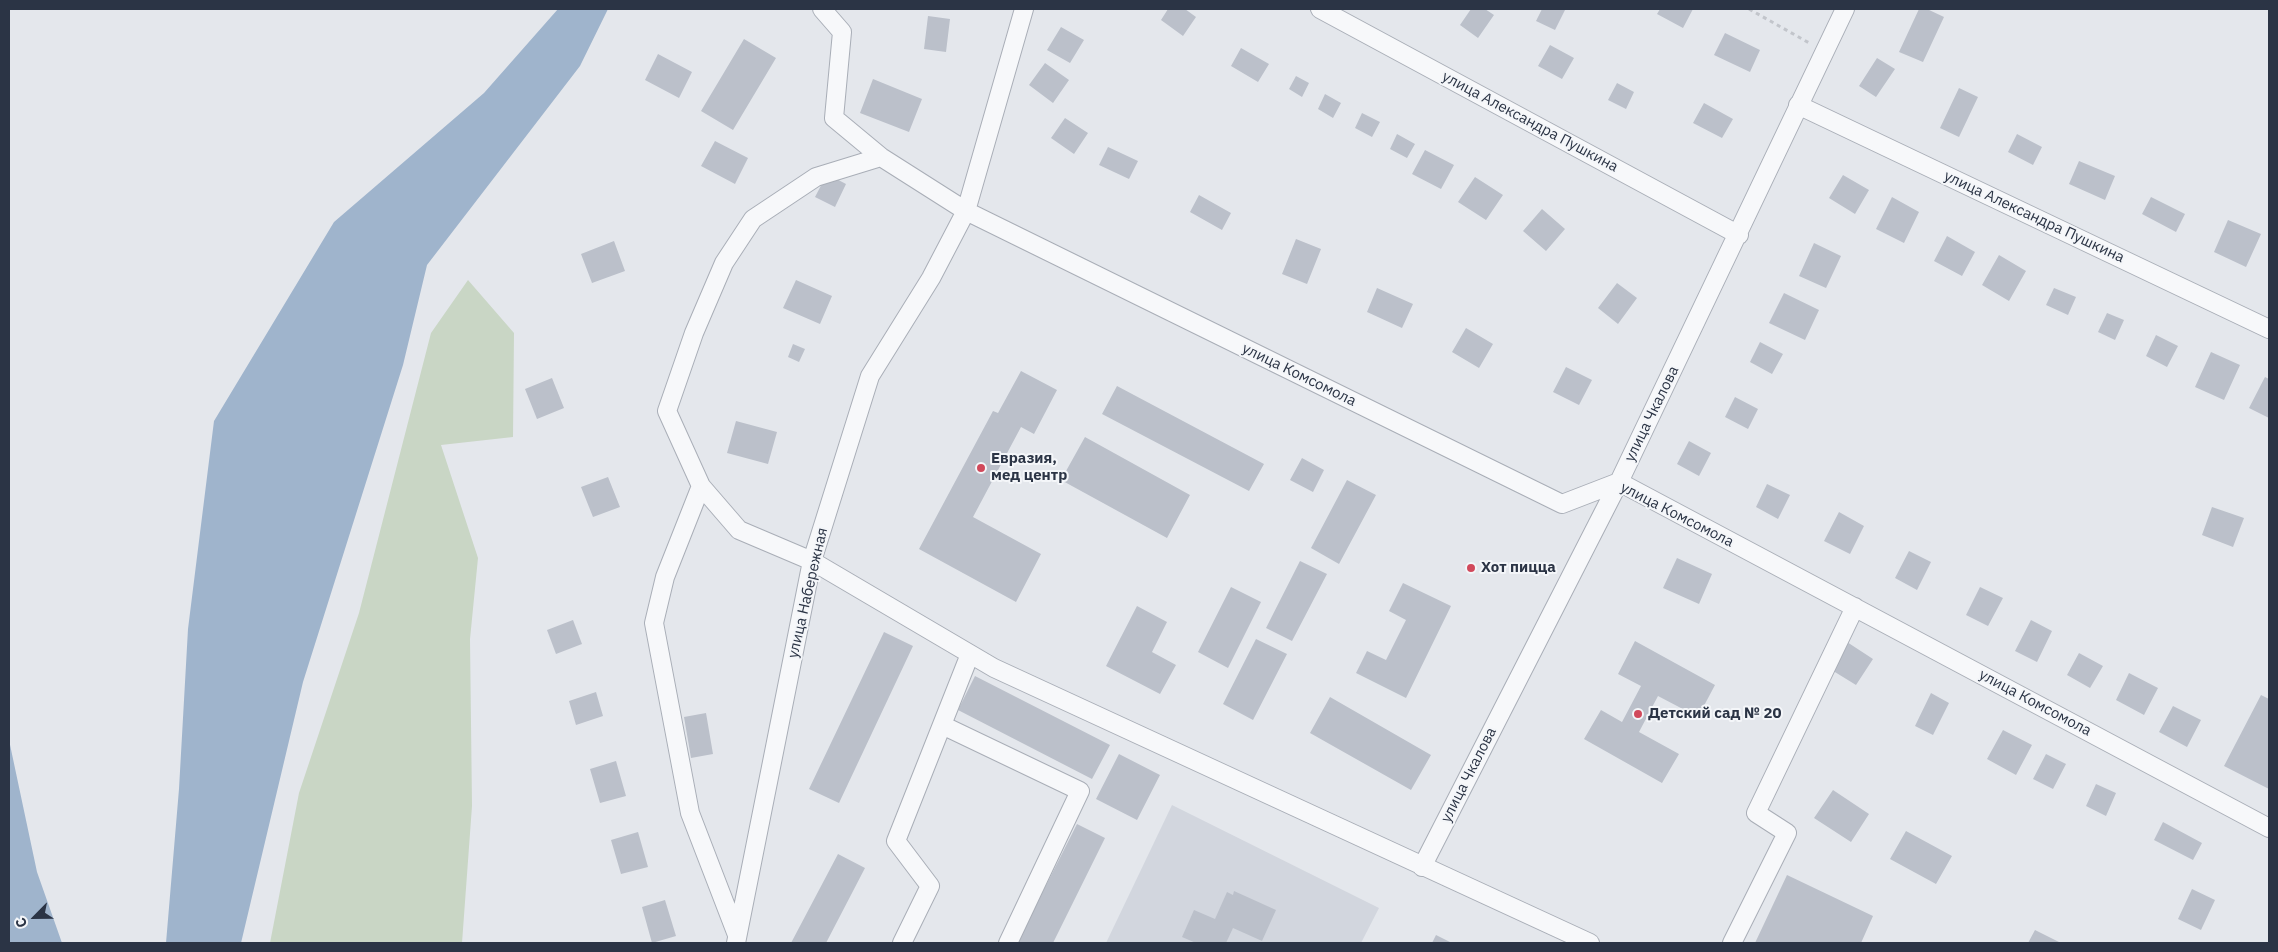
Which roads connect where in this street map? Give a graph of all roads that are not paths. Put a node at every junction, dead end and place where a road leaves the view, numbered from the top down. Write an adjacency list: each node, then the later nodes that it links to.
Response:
1 (822, 9): 6 (street, улица Комсомола)
2 (1024, 9): 7 (street, улица Набережная)
3 (1320, 9): 8 (street, улица Александра Пушкина)
4 (1845, 9): 5 (street, улица Чкалова)
5 (1798, 105): 8 (street, улица Чкалова); 9 (street, улица Александра Пушкина)
6 (881, 157): 7 (street, улица Комсомола); 11 (street)
7 (966, 211): 10 (street, улица Комсомола); 12 (street, улица Набережная)
8 (1739, 235): 10 (street, улица Чкалова)
9 (2269, 330)
10 (1619, 482): 13 (street, улица Комсомола); 17 (street, улица Чкалова)
11 (701, 486): 12 (street); 18 (street)
12 (812, 561): 14 (street); 18 (street, улица Набережная)
13 (1855, 607): 16 (street, улица Комсомола); 22 (street)
14 (970, 654): 15 (street); 17 (street)
15 (942, 725): 19 (street); 20 (street)
16 (2269, 828)
17 (1422, 867): 21 (street)
18 (736, 939)
19 (902, 943)
20 (1008, 943)
21 (1590, 943)
22 (1732, 943)

